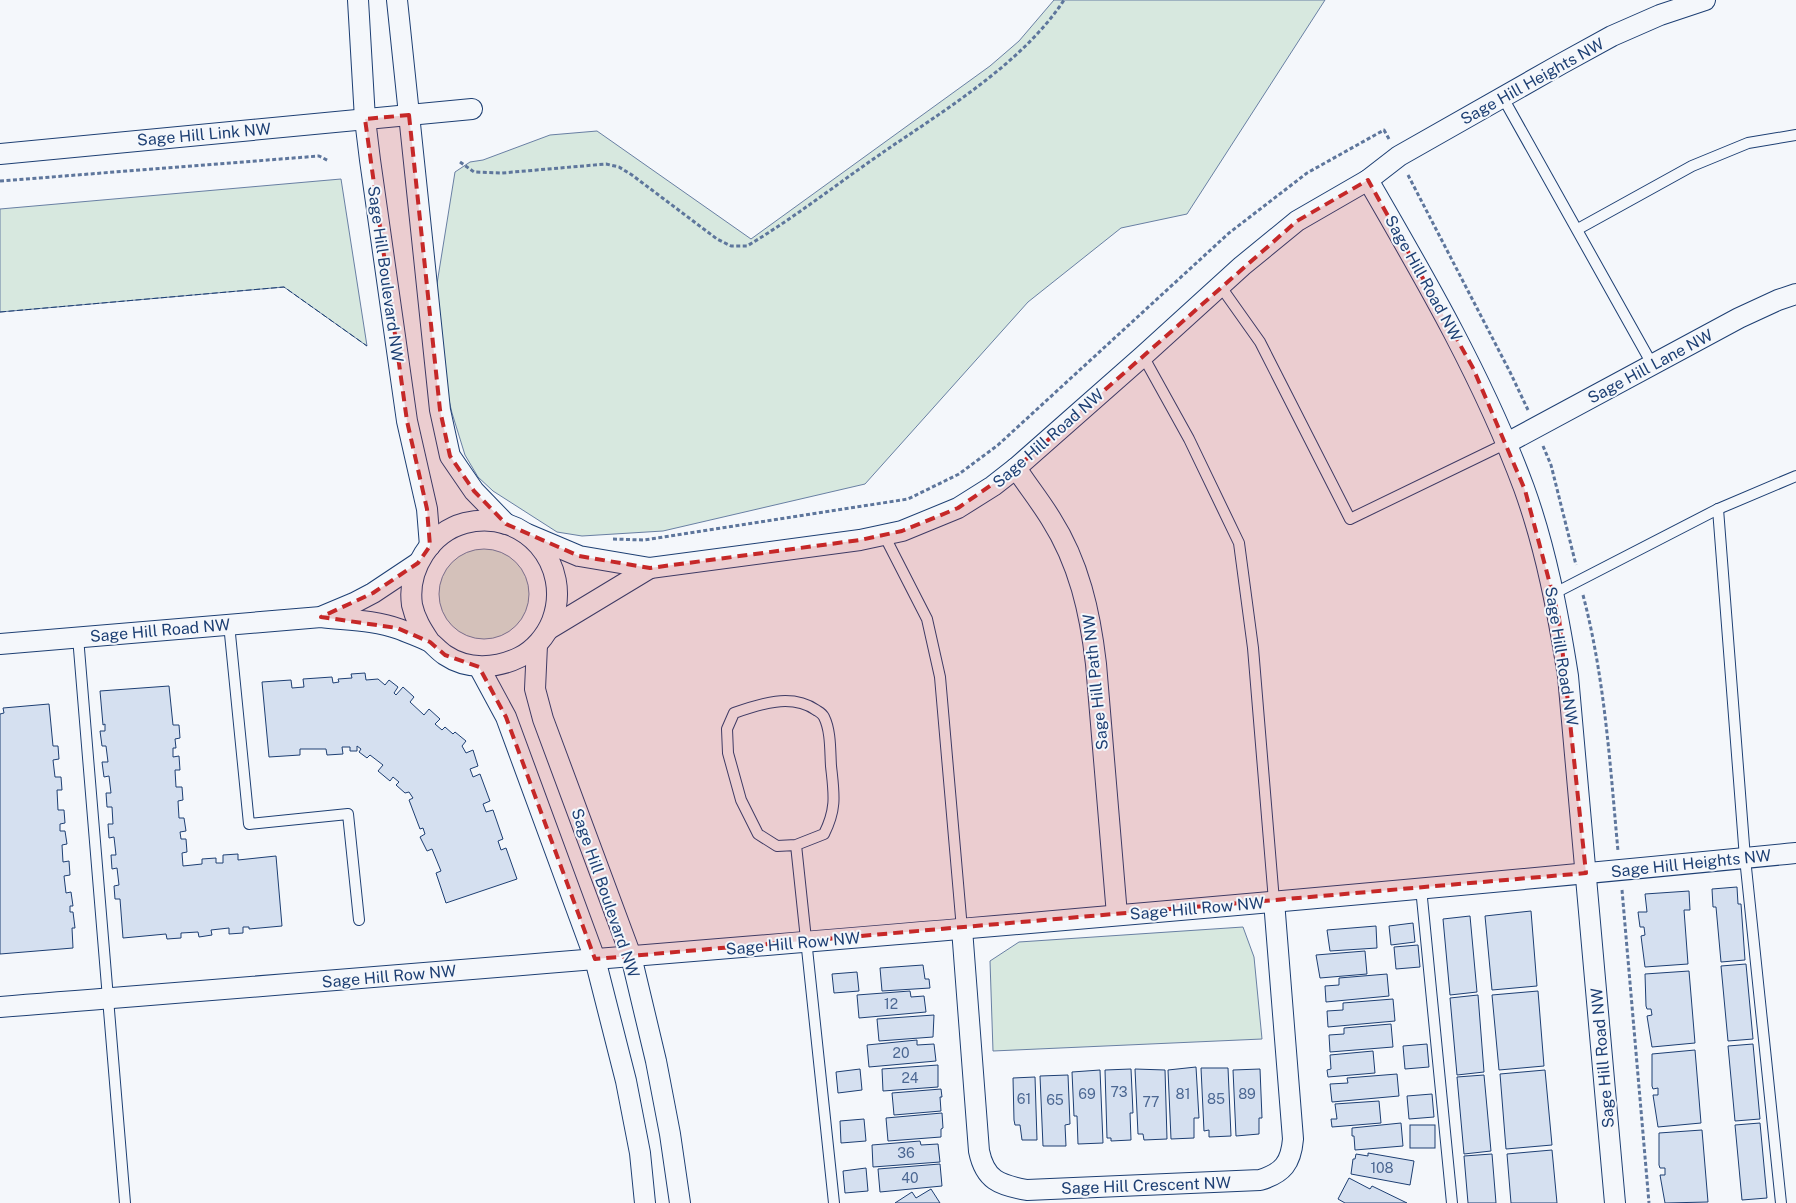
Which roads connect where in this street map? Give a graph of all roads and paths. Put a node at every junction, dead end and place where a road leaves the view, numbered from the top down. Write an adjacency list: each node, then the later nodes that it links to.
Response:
1 (358, 0): 8 (street, Sage Hill Boulevard NW)
2 (397, 0): 7 (street)
3 (1064, 0): 13 (path)
4 (1705, 0): 5 (street, Sage Hill Heights NW)
5 (1502, 96): 11 (street, Sage Hill Heights NW); 16 (lane)
6 (472, 109): 7 (street, Sage Hill Link NW)
7 (408, 115): 8 (street, Sage Hill Link NW); 26 (street)
8 (365, 119): 10 (street, Sage Hill Link NW); 29 (street, Sage Hill Boulevard NW)
9 (1796, 135): 16 (lane)
10 (0, 154)
11 (1399, 156): 14 (street, Sage Hill Heights NW); 21 (path); 30 (path)
12 (329, 161): 15 (path)
13 (460, 162)
14 (1368, 180): 17 (street, Sage Hill Road NW); 22 (street, Sage Hill Road NW)
15 (0, 181)
16 (1578, 229): 20 (lane)
17 (1221, 287): 19 (street, Sage Hill Road NW); 22 (lane)
18 (1796, 294): 20 (street, Sage Hill Lane NW)
19 (1144, 356): 23 (street, Sage Hill Road NW); 48 (lane)
20 (1652, 364): 21 (street, Sage Hill Lane NW)
21 (1536, 427): 22 (street, Sage Hill Lane NW); 33 (path)
22 (1506, 443): 34 (street, Sage Hill Road NW)
23 (1016, 468): 28 (street, Sage Hill Road NW); 49 (street, Sage Hill Path NW)
24 (1796, 476): 25 (lane)
25 (1718, 510): 33 (lane); 44 (lane)
26 (506, 524): 27 (street); 29 (street)
27 (527, 534): 30 (street, Sage Hill Road NW); 38 (street)
28 (884, 535): 32 (street, Sage Hill Road NW); 51 (lane)
29 (430, 546): 31 (street)
30 (604, 560): 32 (street, Sage Hill Road NW)
31 (418, 563): 35 (street, Sage Hill Road NW); 39 (street)
32 (650, 568): 38 (street, Sage Hill Road NW)
33 (1580, 580): 34 (lane); 45 (path)
34 (1553, 594): 46 (street, Sage Hill Road NW)
35 (321, 617): 36 (street, Sage Hill Road NW); 39 (street, Sage Hill Road NW)
36 (229, 624): 37 (street, Sage Hill Road NW); 50 (lane)
37 (78, 637): 40 (street, Sage Hill Road NW); 55 (lane)
38 (543, 637): 41 (street); 53 (street, Sage Hill Boulevard NW)
39 (430, 642): 41 (street)
40 (0, 644)
41 (479, 667): 54 (street, Sage Hill Boulevard NW)
42 (796, 845): 42 (lane); 52 (lane)
43 (1796, 853): 44 (street, Sage Hill Heights NW)
44 (1745, 858): 45 (street, Sage Hill Heights NW); 64 (lane)
45 (1620, 870): 46 (street, Sage Hill Heights NW); 63 (path)
46 (1586, 873): 47 (street, Sage Hill Row NW); 62 (street, Sage Hill Road NW)
47 (1421, 888): 48 (street, Sage Hill Row NW); 61 (lane)
48 (1274, 901): 49 (street, Sage Hill Row NW); 51 (street, Sage Hill Crescent NW)
49 (1117, 915): 51 (street, Sage Hill Row NW)
50 (359, 920)
51 (962, 929): 52 (street, Sage Hill Row NW)
52 (807, 942): 53 (street, Sage Hill Row NW); 60 (lane)
53 (631, 956): 54 (street, Sage Hill Row NW); 59 (street, Sage Hill Boulevard NW)
54 (595, 959): 55 (street, Sage Hill Row NW); 58 (street, Sage Hill Boulevard NW)
55 (108, 999): 56 (street, Sage Hill Row NW); 57 (lane)
56 (0, 1007)
57 (125, 1203)
58 (645, 1203)
59 (680, 1203)
60 (834, 1203)
61 (1452, 1203)
62 (1615, 1203)
63 (1649, 1203)
64 (1781, 1203)

